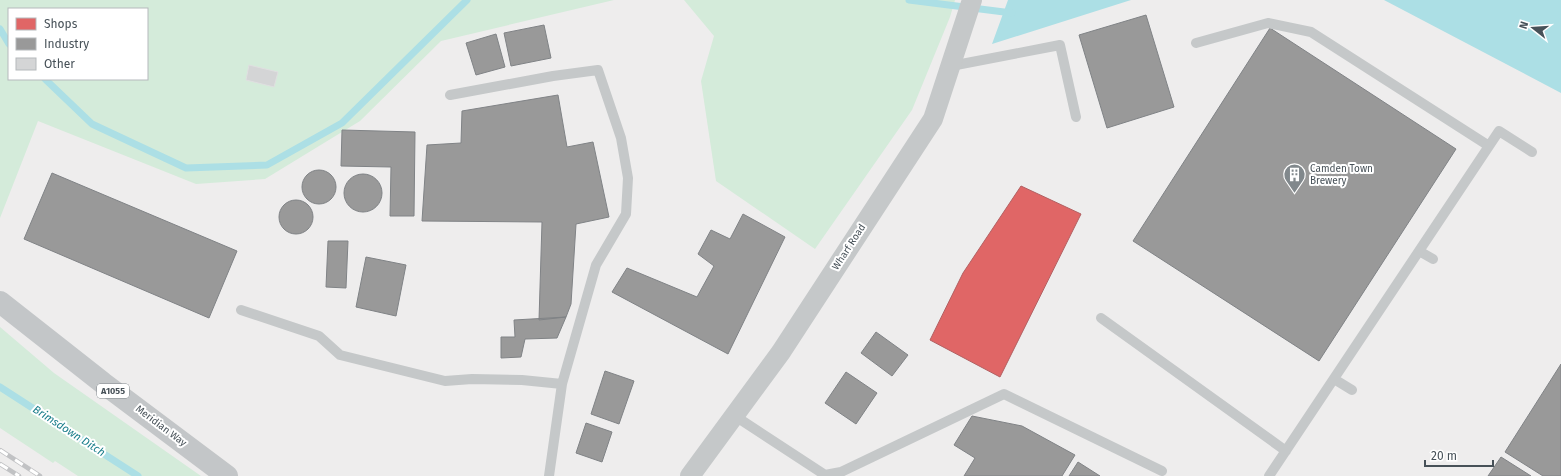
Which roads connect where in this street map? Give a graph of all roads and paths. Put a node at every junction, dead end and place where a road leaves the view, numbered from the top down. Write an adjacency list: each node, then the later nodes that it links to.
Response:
1 (972, 0): 3 (street, Wharf Road)
2 (1196, 43): 6 (lane)
3 (950, 66): 5 (lane); 16 (street, Wharf Road)
4 (450, 95): 14 (lane)
5 (1076, 118)
6 (1489, 146): 7 (lane); 8 (lane)
7 (1532, 152)
8 (1419, 251): 9 (lane); 13 (lane)
9 (1433, 259)
10 (0, 302): 19 (main road, Meridian Way / A1055)
11 (241, 310): 14 (lane)
12 (1101, 318): 17 (lane)
13 (1334, 379): 15 (lane); 17 (lane)
14 (562, 384): 20 (lane)
15 (1352, 390)
16 (735, 416): 18 (lane); 21 (street, Wharf Road)
17 (1286, 451): 22 (lane)
18 (1162, 471)
19 (227, 476)
20 (549, 476)
21 (690, 476)
22 (1269, 476)

